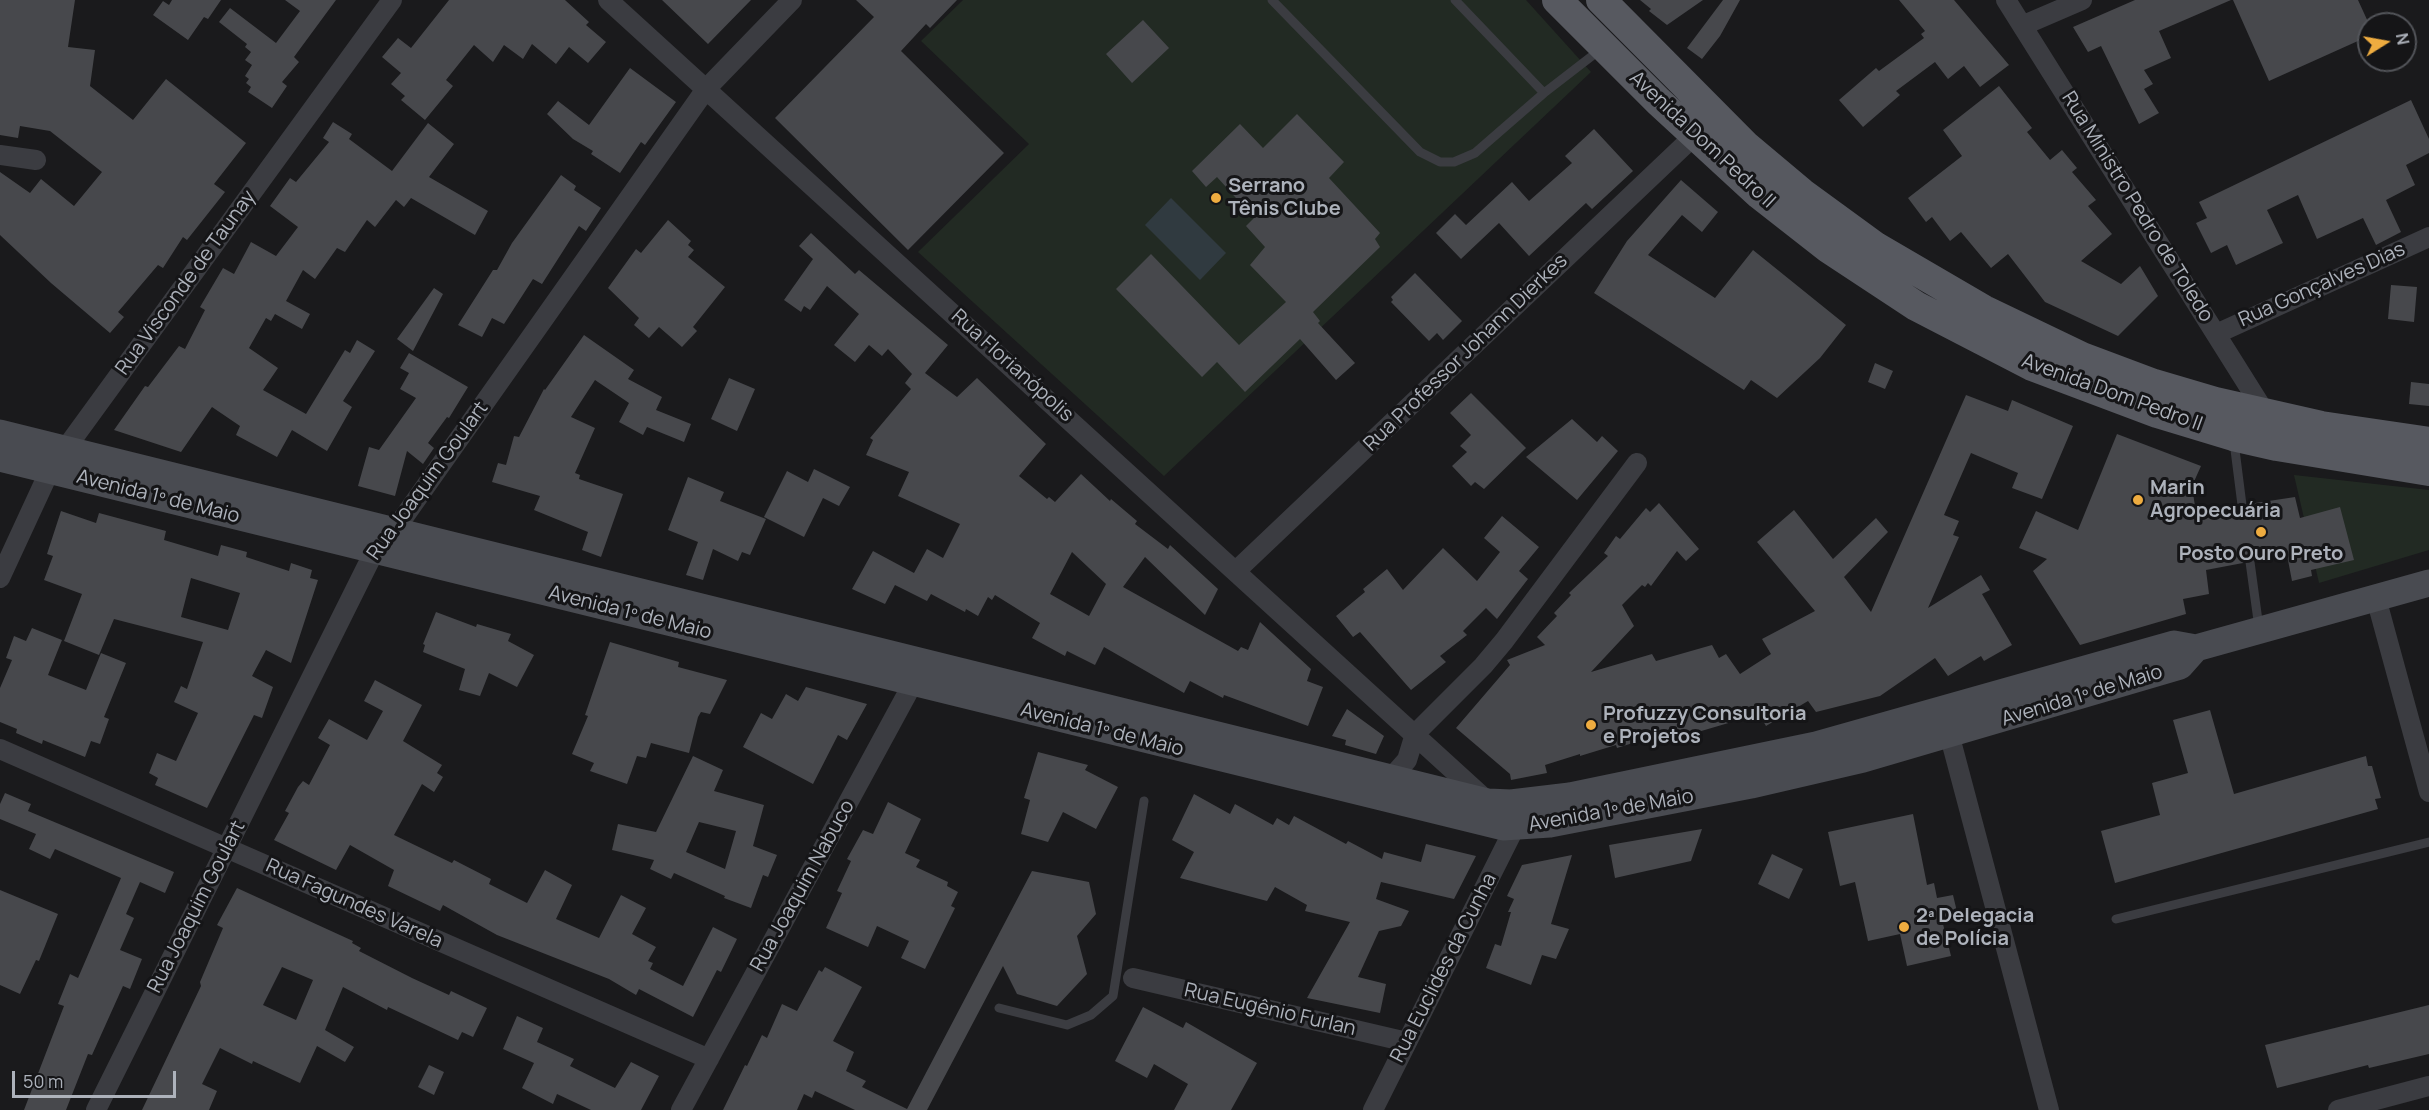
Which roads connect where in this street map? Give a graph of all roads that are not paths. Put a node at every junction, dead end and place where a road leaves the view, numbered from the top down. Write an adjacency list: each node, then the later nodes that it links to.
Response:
1 (392, 0): 24 (street, Rua Visconde de Taunay)
2 (608, 0): 12 (street, Rua Florianópolis)
3 (792, 0): 12 (street, Rua Joaquim Goulart)
4 (1272, 0): 13 (lane)
5 (1455, 0): 13 (lane)
6 (1557, 0): 11 (main road, Avenida Dom Pedro II)
7 (1601, 0): 19 (main road, Avenida Dom Pedro II)
8 (2006, 0): 10 (street, Rua Ministro Pedro de Toledo)
9 (2082, 0): 10 (street)
10 (2024, 25): 18 (street, Rua Ministro Pedro de Toledo)
11 (1603, 48): 13 (lane); 14 (main road, Avenida Dom Pedro II)
12 (706, 89): 28 (street, Rua Joaquim Goulart); 31 (street, Rua Florianópolis)
13 (1544, 93)
14 (1694, 136): 21 (main road, Avenida Dom Pedro II); 31 (street, Rua Professor Johann Dierkes)
15 (0, 155): 16 (street)
16 (36, 160)
17 (2429, 237): 18 (street, Rua Gonçalves Dias)
18 (2216, 333): 19 (street, Rua Ministro Pedro de Toledo)
19 (2266, 414): 22 (main road, Avenida Dom Pedro II)
20 (0, 433): 24 (main road, Avenida 1º de Maio)
21 (2233, 436): 26 (main road, Avenida Dom Pedro II); 27 (lane)
22 (2429, 442)
23 (0, 458): 24 (main road, Avenida 1º de Maio)
24 (57, 459): 28 (main road, Avenida 1º de Maio); 29 (main road, Avenida 1º de Maio); 32 (street, Rua Visconde de Taunay)
25 (1636, 464): 38 (street)
26 (2429, 471)
27 (2242, 505)
28 (394, 531): 29 (street, Rua Joaquim Goulart); 36 (main road, Avenida 1º de Maio)
29 (375, 550): 36 (main road, Avenida 1º de Maio); 47 (street, Rua Joaquim Goulart)
30 (2250, 562): 35 (lane)
31 (1237, 570): 38 (street, Rua Florianópolis)
32 (0, 578)
33 (2429, 583): 34 (main road, Avenida 1º de Maio)
34 (2376, 598): 35 (main road, Avenida 1º de Maio); 42 (street)
35 (2259, 630): 37 (main road, Avenida 1º de Maio)
36 (919, 673): 41 (main road, Avenida 1º de Maio); 45 (main road, Avenida 1º de Maio); 52 (street, Rua Joaquim Nabuco)
37 (1946, 723): 40 (main road, Avenida 1º de Maio); 57 (street)
38 (1415, 734): 41 (street); 44 (street, Rua Florianópolis)
39 (0, 749): 47 (street, Rua Fagundes Varela)
40 (1749, 773): 44 (main road, Avenida 1º de Maio); 45 (main road, Avenida 1º de Maio)
41 (1391, 778): 44 (main road, Avenida 1º de Maio)
42 (2429, 792)
43 (1144, 801): 49 (lane)
44 (1488, 802): 45 (main road)
45 (1515, 827): 51 (street, Rua Euclides da Cunha)
46 (2429, 842): 48 (lane)
47 (227, 848): 52 (street, Rua Fagundes Varela); 54 (street, Rua Joaquim Goulart)
48 (2116, 919)
49 (1125, 976): 50 (lane); 51 (street, Rua Eugênio Furlan)
50 (999, 1008)
51 (1407, 1042): 56 (street, Rua Euclides da Cunha)
52 (709, 1059): 55 (street, Rua Joaquim Nabuco)
53 (2429, 1086): 58 (street)
54 (96, 1110)
55 (681, 1110)
56 (1373, 1110)
57 (2049, 1110)
58 (2338, 1110)

